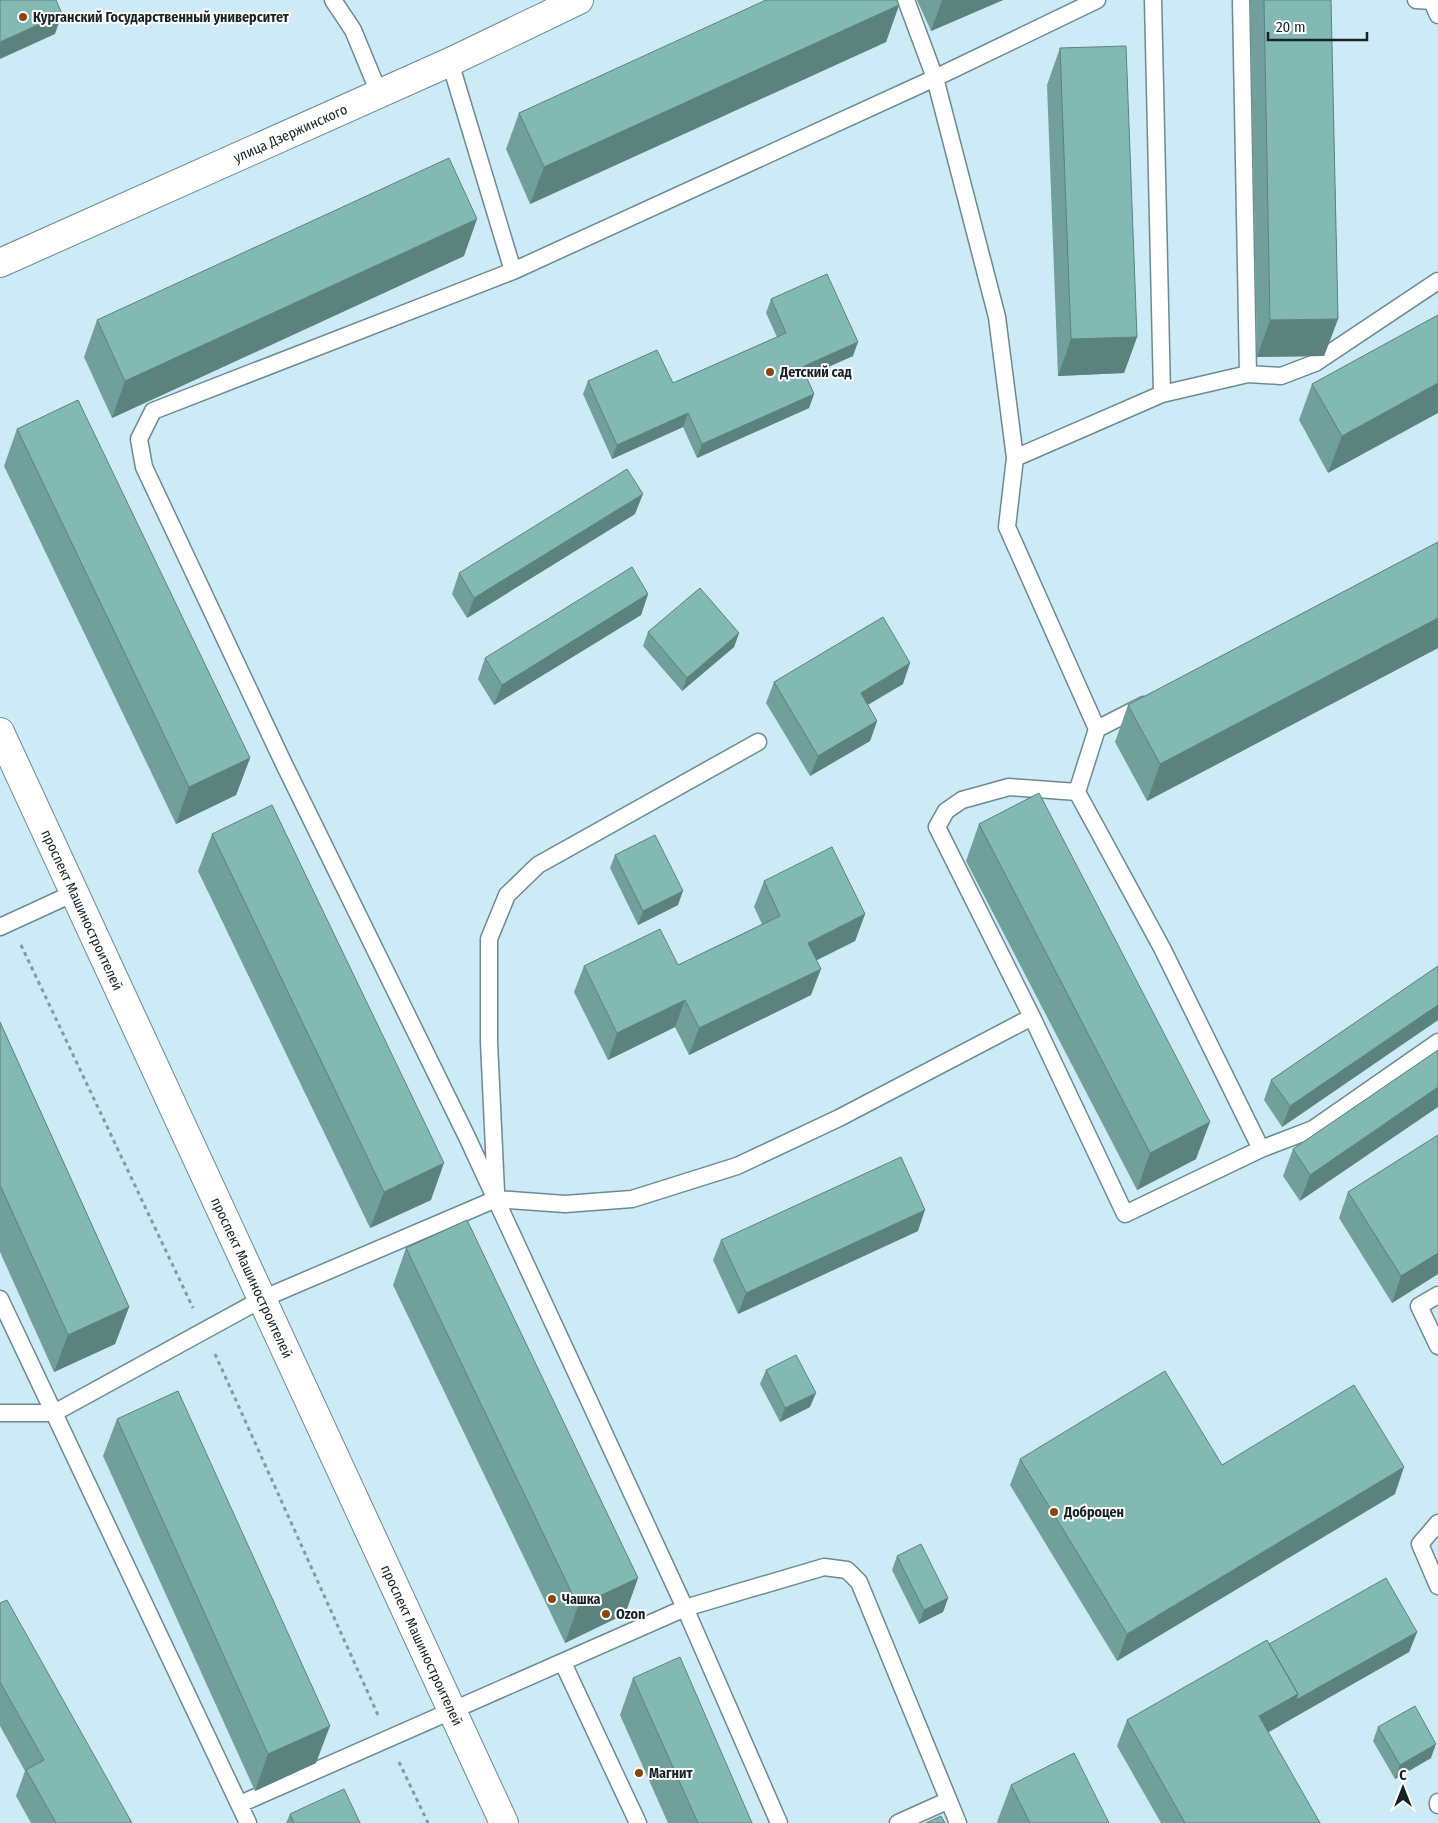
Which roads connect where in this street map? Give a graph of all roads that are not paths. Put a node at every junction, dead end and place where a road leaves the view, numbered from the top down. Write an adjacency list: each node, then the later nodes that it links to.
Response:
1 (333, 0): 9 (lane)
2 (579, 0): 7 (main road, улица Дзержинского)
3 (906, 0): 8 (lane)
4 (1097, 0): 8 (lane)
5 (1153, 0): 14 (lane)
6 (1241, 0): 13 (lane)
7 (450, 62): 9 (main road, улица Дзержинского); 11 (lane)
8 (935, 78): 11 (lane); 15 (lane)
9 (379, 92): 10 (main road, улица Дзержинского)
10 (0, 263)
11 (514, 271): 26 (lane)
12 (1438, 281): 13 (lane)
13 (1248, 374): 14 (lane)
14 (1162, 394): 15 (lane)
15 (1015, 458): 17 (lane)
16 (1158, 698): 17 (lane)
17 (1097, 729): 20 (lane)
18 (0, 732): 21 (main road, проспект Машиностроителей)
19 (758, 742): 26 (lane)
20 (1077, 792): 23 (lane); 25 (lane)
21 (74, 893): 22 (lane); 29 (main road, проспект Машиностроителей)
22 (5, 924)
23 (1032, 1017): 25 (lane); 26 (lane)
24 (1438, 1042): 25 (lane)
25 (1261, 1149)
26 (496, 1199): 29 (lane); 35 (lane)
27 (1438, 1295): 30 (lane)
28 (0, 1299): 32 (lane)
29 (262, 1299): 32 (lane); 37 (main road, проспект Машиностроителей)
30 (1438, 1346)
31 (0, 1413): 32 (lane)
32 (54, 1413): 39 (lane)
33 (1438, 1523): 34 (lane)
34 (1438, 1586)
35 (685, 1608): 36 (lane); 38 (lane); 43 (lane)
36 (563, 1663): 37 (lane); 42 (lane)
37 (453, 1711): 39 (lane); 41 (main road, проспект Машиностроителей)
38 (948, 1801): 44 (lane); 45 (lane)
39 (240, 1804): 40 (lane)
40 (248, 1823)
41 (504, 1823)
42 (638, 1823)
43 (779, 1823)
44 (898, 1823)
45 (958, 1823)

